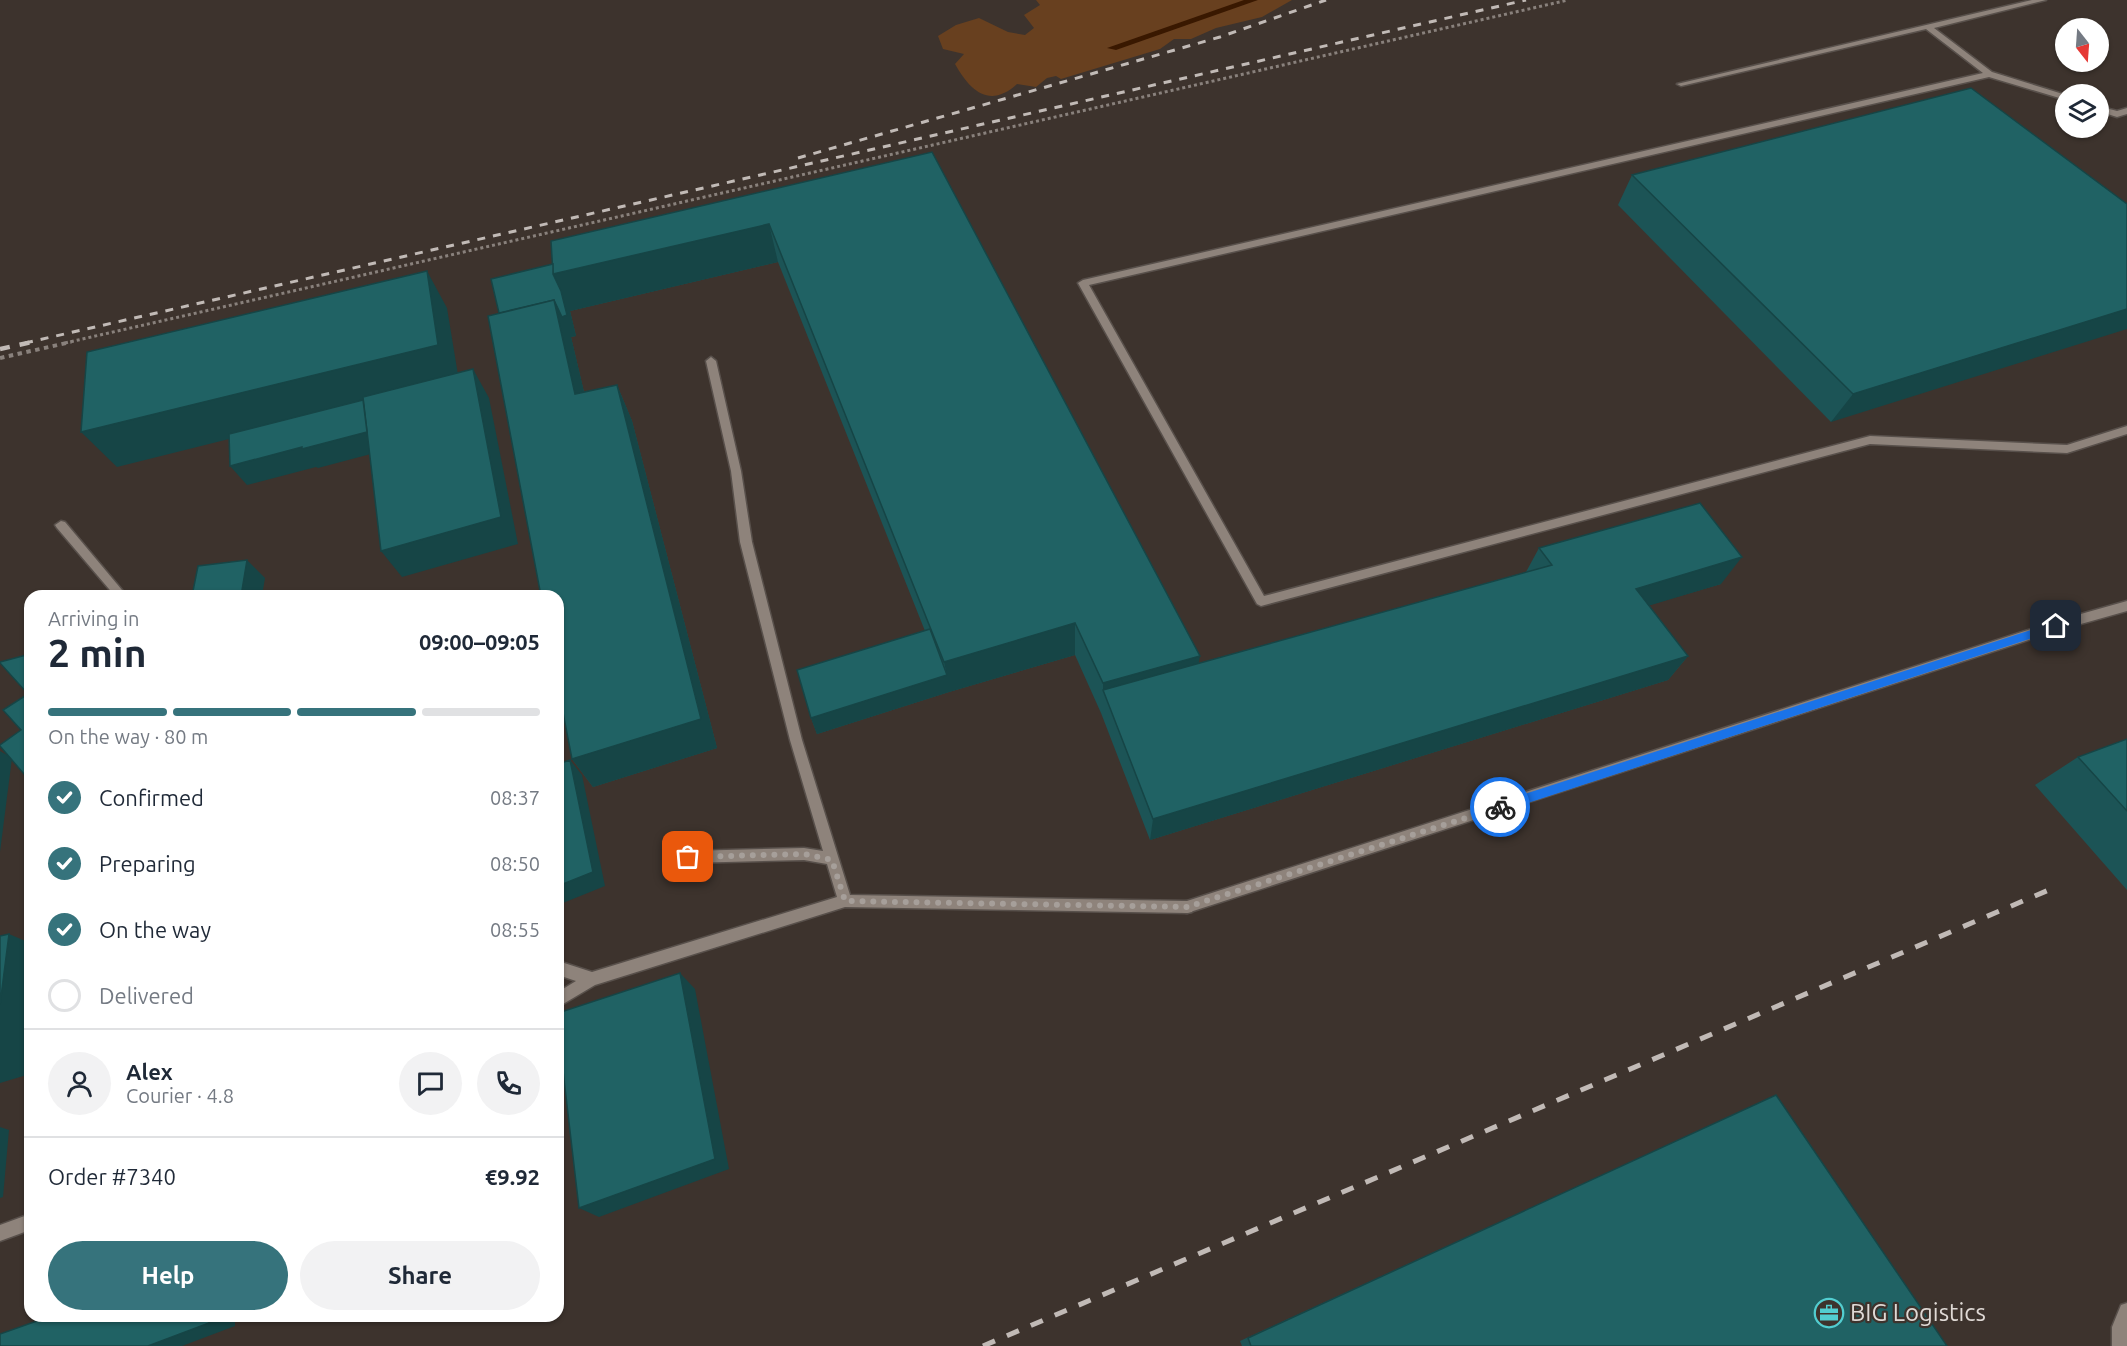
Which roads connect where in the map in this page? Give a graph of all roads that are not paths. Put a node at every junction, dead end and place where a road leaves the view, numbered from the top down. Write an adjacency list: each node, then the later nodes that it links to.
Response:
1 (2042, 0): 2 (street)
2 (1928, 27): 3 (street); 4 (street)
3 (1989, 74): 5 (street); 9 (street)
4 (1681, 84)
5 (2055, 95)
6 (2109, 111): 7 (street)
7 (2127, 111)
8 (711, 361): 14 (street)
9 (2127, 430)
10 (61, 525): 11 (street)
11 (117, 590)
12 (2127, 606): 15 (street)
13 (688, 857): 14 (street)
14 (832, 860): 15 (street)
15 (845, 901): 17 (street)
16 (564, 971): 17 (street)
17 (592, 979): 18 (street)
18 (564, 996)
19 (24, 1224): 20 (street)
20 (0, 1233)
21 (2127, 1311): 22 (street)
22 (2120, 1346)

